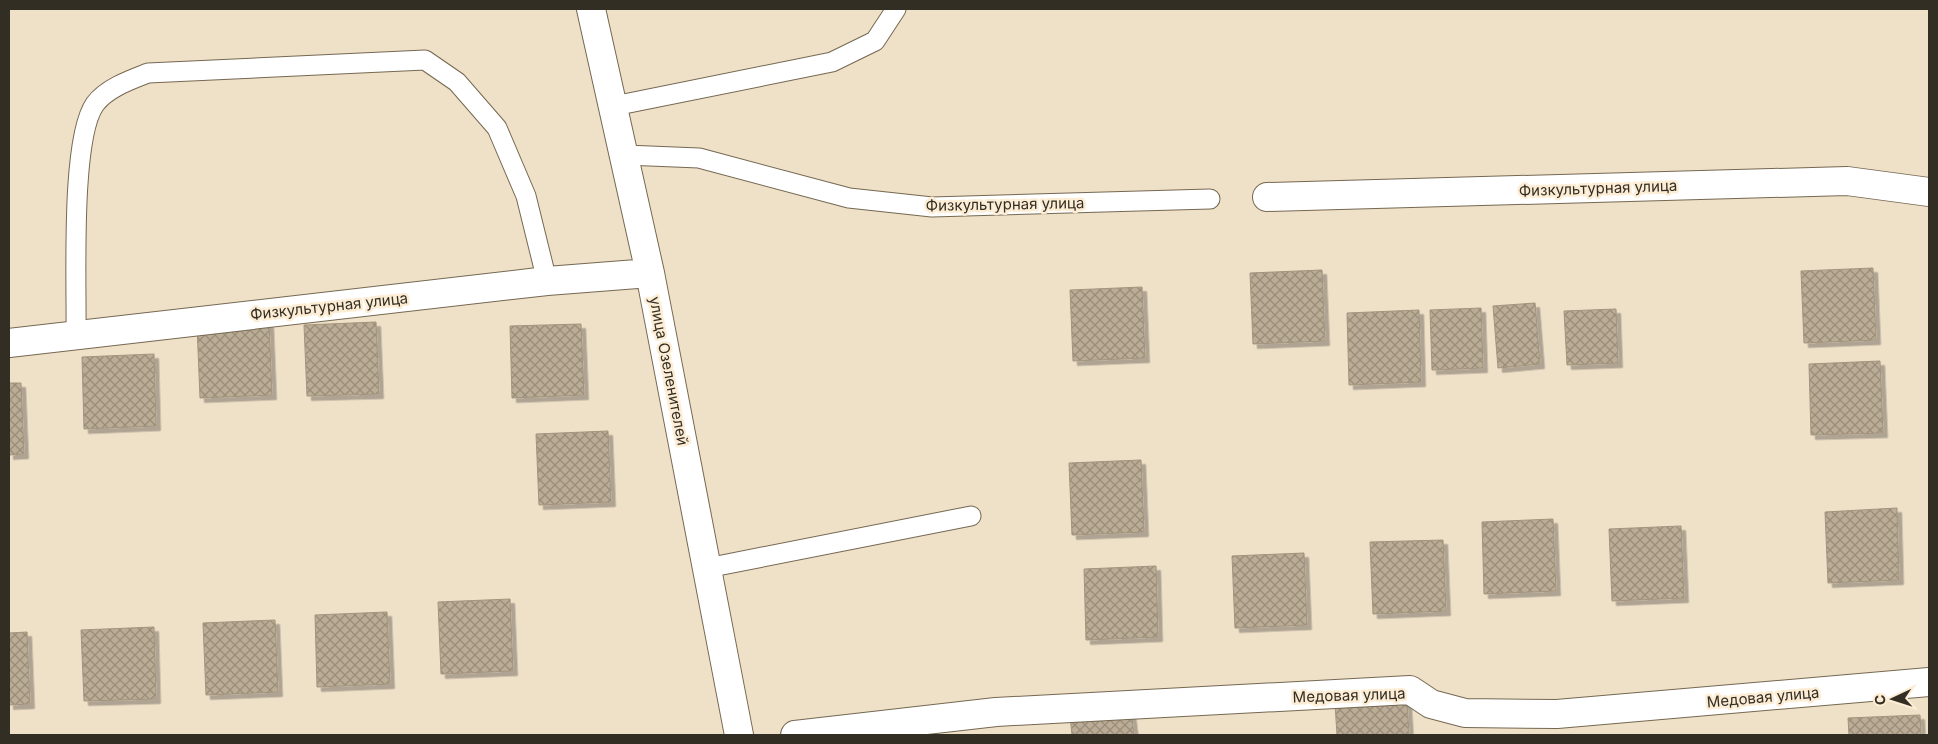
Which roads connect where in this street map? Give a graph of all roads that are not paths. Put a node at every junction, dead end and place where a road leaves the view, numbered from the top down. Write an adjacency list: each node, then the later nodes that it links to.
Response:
1 (592, 9): 3 (street, улица Озеленителей)
2 (896, 9): 3 (lane)
3 (614, 106): 4 (street, улица Озеленителей)
4 (625, 155): 7 (lane, Физкультурная улица); 8 (street, улица Озеленителей)
5 (1929, 192): 6 (street, Физкультурная улица)
6 (1267, 197)
7 (1210, 199)
8 (650, 273): 9 (street, Физкультурная улица); 13 (street, улица Озеленителей)
9 (547, 281): 10 (street, Физкультурная улица); 10 (lane)
10 (76, 335): 11 (street, Физкультурная улица)
11 (9, 343)
12 (972, 516): 13 (lane)
13 (707, 568): 16 (street, улица Озеленителей)
14 (1929, 682): 15 (street, Медовая улица)
15 (1466, 724): 17 (street, Медовая улица)
16 (739, 735)
17 (795, 735)

